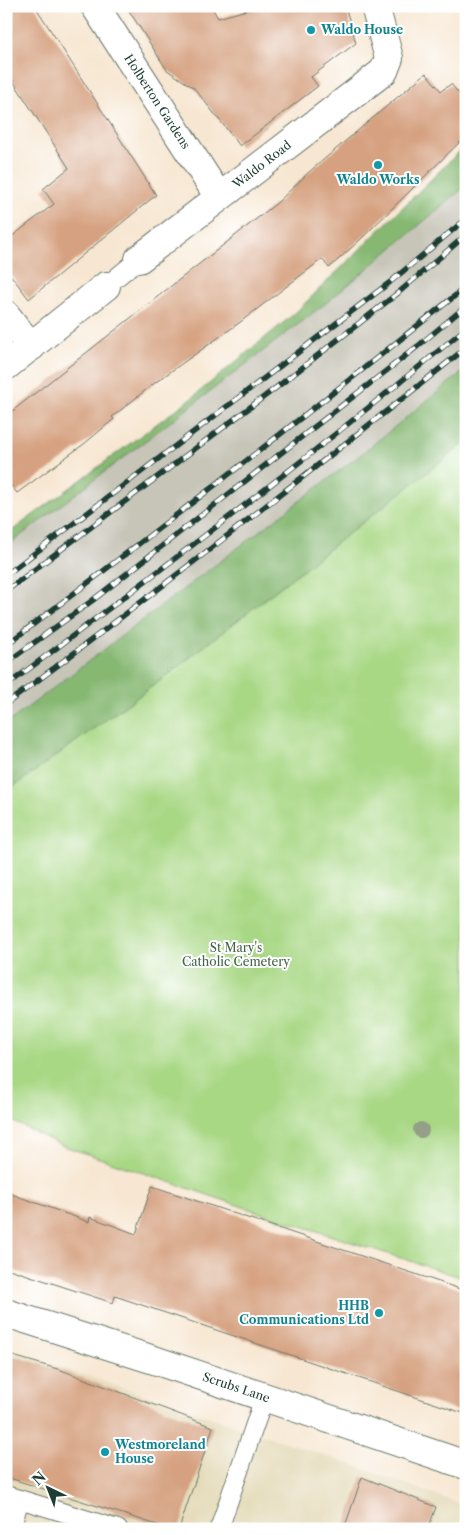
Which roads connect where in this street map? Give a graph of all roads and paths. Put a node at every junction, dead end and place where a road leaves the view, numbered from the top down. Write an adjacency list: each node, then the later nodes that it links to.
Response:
1 (95, 6): 3 (street, Holberton Gardens)
2 (375, 6): 3 (street, Waldo Road)
3 (219, 197): 4 (street, Waldo Road)
4 (139, 259): 5 (lane)
5 (106, 286): 7 (street)
6 (6, 315): 7 (street)
7 (30, 347): 8 (street)
8 (6, 366)
9 (6, 1313): 10 (street, Scrubs Lane)
10 (264, 1398): 11 (street, Scrubs Lane); 15 (lane)
11 (466, 1465)
12 (13, 1497): 13 (lane); 14 (lane)
13 (11, 1529)
14 (118, 1529)
15 (219, 1529)

